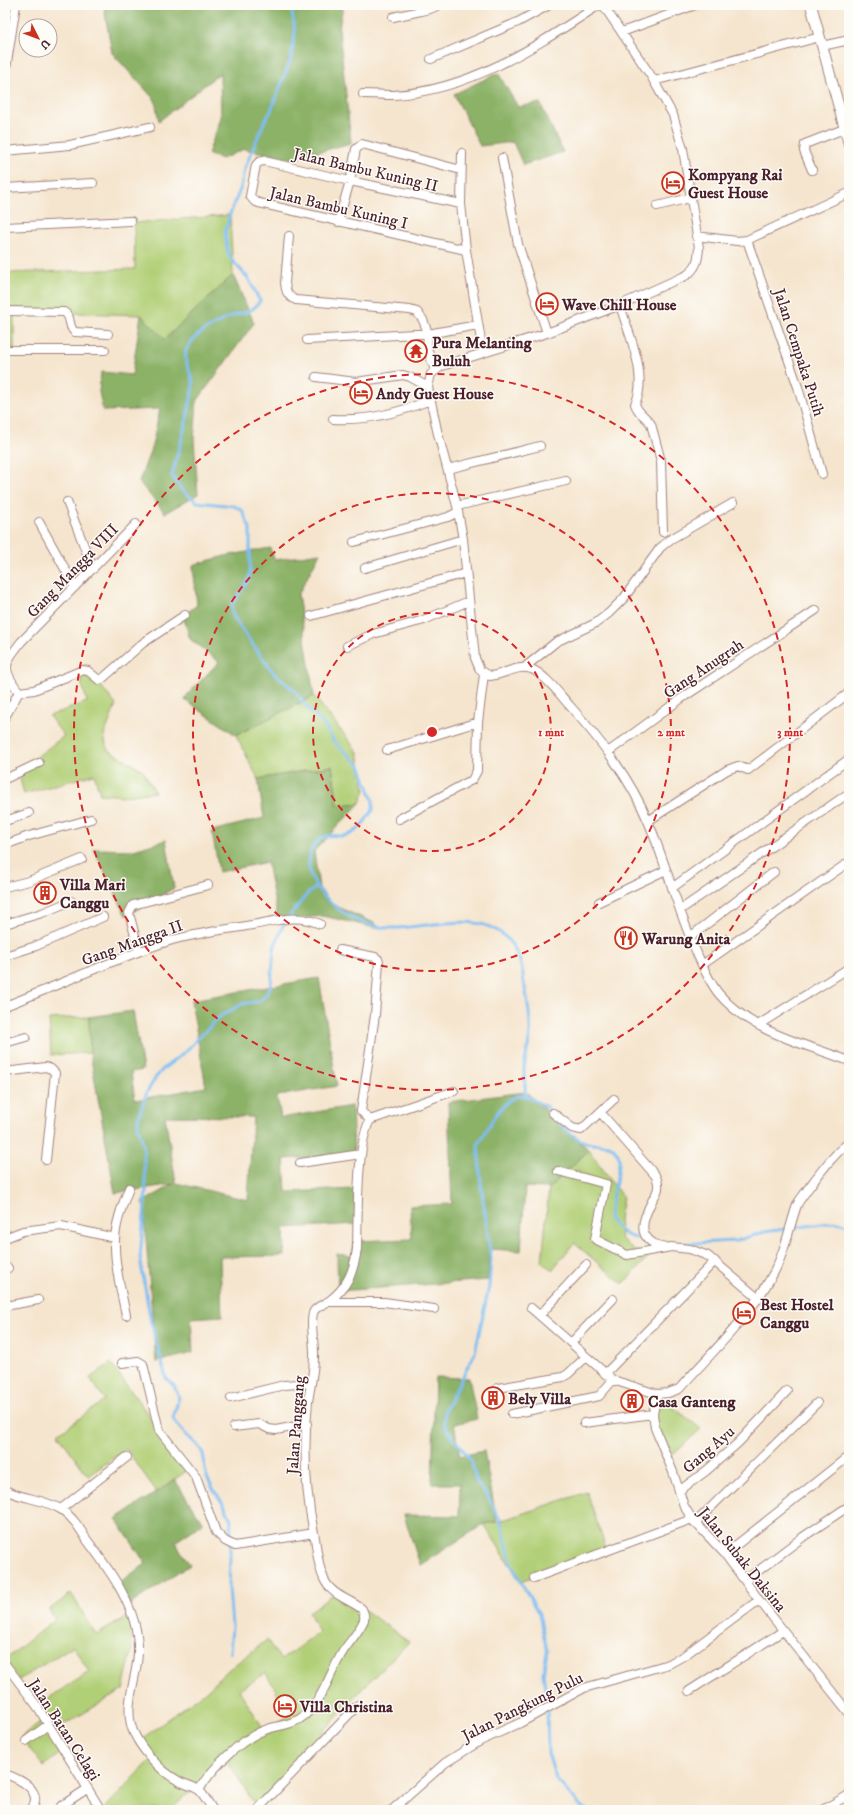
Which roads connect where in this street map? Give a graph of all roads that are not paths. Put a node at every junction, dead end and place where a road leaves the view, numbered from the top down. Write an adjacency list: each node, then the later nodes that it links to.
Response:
1 (16, 5): 13 (street)
2 (439, 5): 8 (street)
3 (549, 5): 12 (street)
4 (599, 5): 15 (street)
5 (603, 5): 9 (street)
6 (695, 5): 9 (street)
7 (811, 5): 11 (street)
8 (393, 17)
9 (622, 32): 14 (street)
10 (849, 40): 11 (street)
11 (821, 42): 14 (street); 17 (street)
12 (431, 59)
13 (5, 75)
14 (654, 81): 29 (street)
15 (363, 94)
16 (150, 127): 19 (street)
17 (844, 129): 18 (street); 24 (street)
18 (849, 144)
19 (5, 151)
20 (462, 154): 23 (street)
21 (502, 158): 43 (street)
22 (264, 161): 25 (street, Jalan Bambu Kuning II); 33 (street, Jalan Bambu Kuning I)
23 (461, 170): 25 (street); 30 (street)
24 (812, 170)
25 (350, 181): 30 (street, Jalan Bambu Kuning II); 33 (street)
26 (93, 182): 27 (street)
27 (5, 188)
28 (849, 193): 37 (street)
29 (690, 198): 31 (street); 36 (street)
30 (461, 204): 38 (street)
31 (657, 206)
32 (131, 221): 34 (street)
33 (338, 222): 38 (street, Jalan Bambu Kuning I)
34 (5, 227)
35 (289, 236): 42 (street)
36 (696, 236): 37 (street); 39 (street)
37 (747, 240): 56 (street, Jalan Cempaka Putih)
38 (466, 250): 41 (street)
39 (620, 305): 43 (street); 63 (street)
40 (5, 311): 44 (street)
41 (478, 325): 42 (street); 48 (street)
42 (428, 333): 45 (street); 49 (street)
43 (547, 333): 48 (street)
44 (108, 334)
45 (307, 340)
46 (5, 350): 47 (street)
47 (105, 350)
48 (483, 353): 49 (street)
49 (435, 370): 51 (street)
50 (316, 377): 51 (street)
51 (428, 387): 52 (street)
52 (430, 400): 53 (street); 55 (street)
53 (334, 420)
54 (540, 446): 55 (street)
55 (448, 469): 60 (street)
56 (822, 474)
57 (566, 481): 60 (street)
58 (67, 502): 67 (street)
59 (733, 503): 75 (street)
60 (457, 509): 64 (street); 65 (street)
61 (39, 522): 69 (street)
62 (136, 524): 67 (street, Gang Mangga VIII)
63 (663, 532)
64 (463, 539): 66 (street); 68 (street)
65 (354, 542)
66 (365, 568)
67 (93, 569): 69 (street, Gang Mangga VIII)
68 (466, 573): 70 (street); 73 (street)
69 (75, 587): 77 (street, Gang Mangga VIII)
70 (469, 601): 74 (street); 76 (street)
71 (816, 610): 82 (street, Gang Anugrah)
72 (185, 615): 77 (street)
73 (311, 616)
74 (347, 646)
75 (525, 667): 76 (street); 82 (street)
76 (484, 674): 80 (street)
77 (19, 692): 79 (street)
78 (849, 693): 91 (street)
79 (5, 717)
80 (478, 722): 81 (street); 89 (street)
81 (388, 750)
82 (608, 752): 91 (street)
83 (849, 759): 99 (street)
84 (39, 763): 85 (street)
85 (5, 779)
86 (849, 793): 102 (street)
87 (29, 813): 90 (street)
88 (91, 819): 92 (street)
89 (399, 819)
90 (5, 821)
91 (648, 821): 95 (street)
92 (5, 845)
93 (82, 859): 98 (street)
94 (849, 862): 110 (street)
95 (666, 870): 99 (street); 101 (street)
96 (774, 872): 106 (street)
97 (208, 885): 108 (street)
98 (5, 887)
99 (672, 888): 102 (street)
100 (71, 900): 104 (street)
101 (600, 902)
102 (680, 910): 106 (street)
103 (102, 917): 109 (street)
104 (5, 924)
105 (320, 924): 108 (street, Gang Mangga II)
106 (690, 937): 110 (street)
107 (340, 950): 122 (street)
108 (139, 951): 112 (street, Gang Mangga II)
109 (5, 956)
110 (702, 965): 113 (street)
111 (849, 968): 113 (street)
112 (5, 1006)
113 (758, 1025): 116 (street)
114 (26, 1037): 115 (street)
115 (5, 1043)
116 (849, 1061)
117 (5, 1072): 125 (street)
118 (454, 1091): 122 (street)
119 (614, 1099): 120 (street)
120 (600, 1112): 121 (street); 131 (street)
121 (553, 1113)
122 (370, 1120): 124 (street, Jalan Panggang)
123 (849, 1142): 134 (street)
124 (361, 1154): 126 (street); 137 (street, Jalan Panggang)
125 (46, 1160)
126 (300, 1163)
127 (558, 1171): 131 (street)
128 (129, 1188): 130 (street)
129 (5, 1238): 130 (street)
130 (115, 1238): 141 (street)
131 (662, 1248): 132 (street)
132 (715, 1261): 134 (street); 146 (street)
133 (586, 1265): 142 (street)
134 (759, 1299): 151 (street)
135 (38, 1300): 138 (street)
136 (613, 1300): 143 (street)
137 (328, 1302): 140 (street); 148 (street, Jalan Panggang)
138 (5, 1306)
139 (531, 1308): 142 (street)
140 (434, 1309)
141 (126, 1315)
142 (540, 1315): 143 (street)
143 (571, 1344): 144 (street)
144 (586, 1357): 146 (street); 149 (street)
145 (122, 1363): 166 (street)
146 (604, 1374): 147 (street)
147 (613, 1380): 151 (street); 154 (street)
148 (311, 1383): 152 (street); 157 (street, Jalan Panggang)
149 (498, 1388)
150 (787, 1391): 162 (street, Gang Ayu)
151 (657, 1394): 155 (street, Jalan Subak Daksina)
152 (231, 1398)
153 (817, 1403): 165 (street)
154 (512, 1414)
155 (653, 1414): 156 (street); 162 (street, Jalan Subak Daksina)
156 (584, 1423)
157 (307, 1424): 158 (street); 166 (street, Jalan Panggang)
158 (234, 1427)
159 (849, 1456): 167 (street)
160 (127, 1457): 164 (street)
161 (5, 1490): 164 (street)
162 (679, 1491): 165 (street, Jalan Subak Daksina)
163 (849, 1506): 169 (street)
164 (61, 1509): 180 (street)
165 (693, 1521): 167 (street, Jalan Subak Daksina); 168 (street)
166 (314, 1533): 180 (street, Jalan Panggang)
167 (725, 1554): 169 (street, Jalan Subak Daksina)
168 (534, 1578)
169 (746, 1580): 170 (street, Jalan Subak Daksina)
170 (759, 1600): 171 (street, Jalan Subak Daksina); 187 (street, Jalan Pangkung Pulu)
171 (783, 1631): 173 (street); 175 (street, Jalan Subak Daksina)
172 (5, 1664): 176 (street, Jalan Batan Celagi)
173 (689, 1691)
174 (358, 1705): 186 (street)
175 (849, 1714)
176 (48, 1725): 177 (street); 179 (street, Jalan Batan Celagi)
177 (26, 1741)
178 (5, 1774): 183 (street)
179 (87, 1789): 182 (street); 184 (street, Jalan Batan Celagi)
180 (199, 1790): 185 (street)
181 (849, 1796): 188 (street)
182 (61, 1806)
183 (31, 1810)
184 (101, 1810)
185 (213, 1810)
186 (257, 1810)
187 (392, 1810)
188 (822, 1810)

